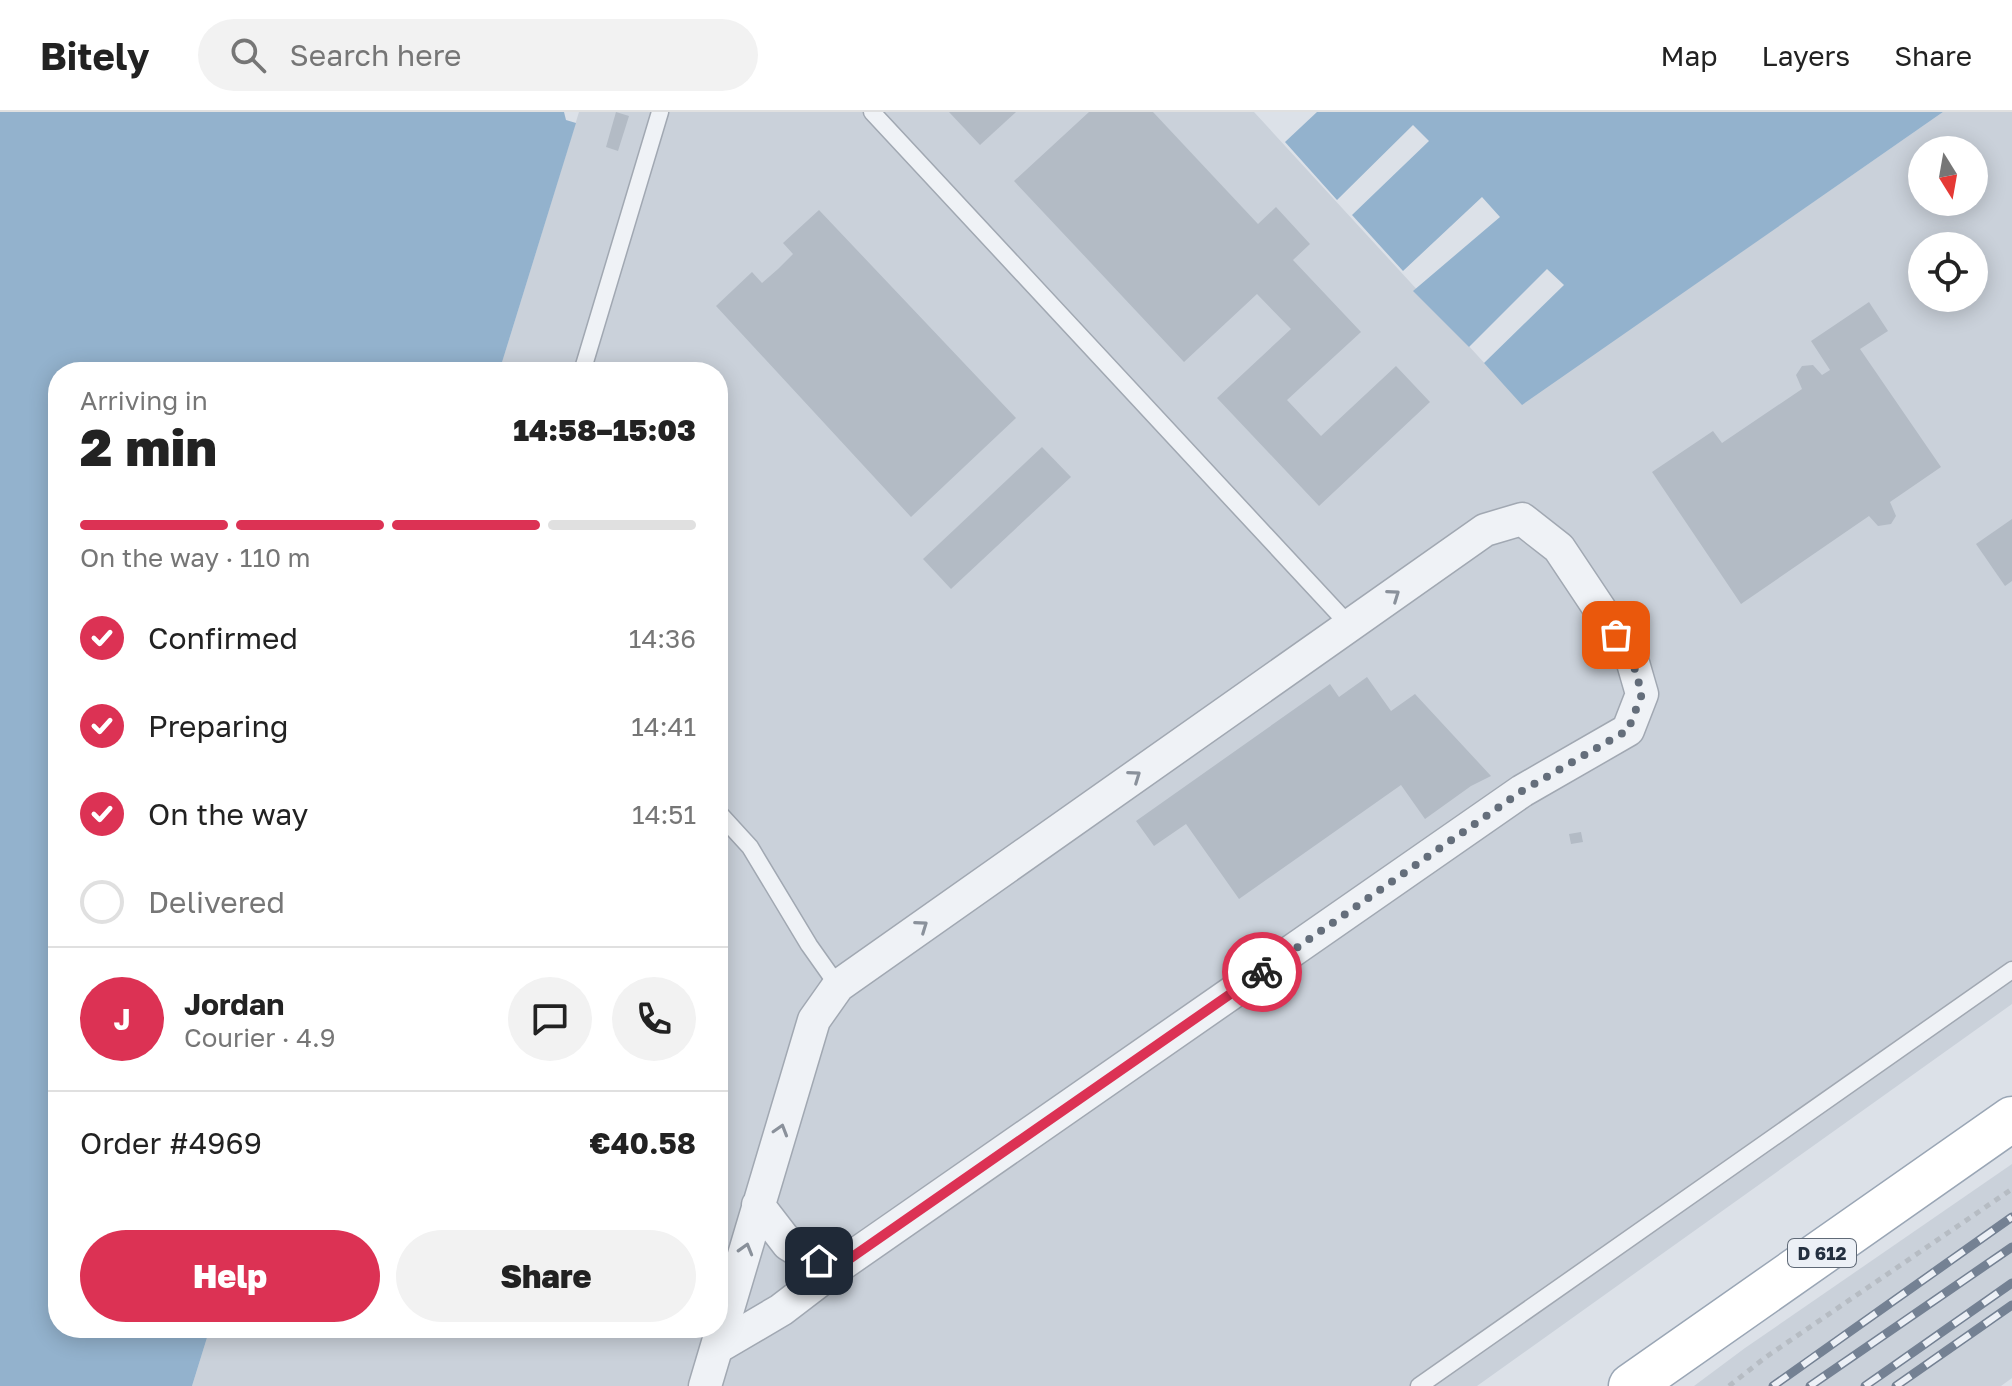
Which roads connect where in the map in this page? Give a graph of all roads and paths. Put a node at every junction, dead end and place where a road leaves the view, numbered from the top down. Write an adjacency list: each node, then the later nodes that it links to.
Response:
1 (660, 112): 3 (lane)
2 (872, 112): 4 (lane)
3 (585, 362)
4 (1350, 626): 7 (street, one-way to 4); 11 (street, one-way to 11)
5 (728, 823): 7 (lane)
6 (2012, 970): 16 (lane)
7 (838, 986): 10 (street, one-way to 7)
8 (2012, 1119): 17 (main road, D 612)
9 (2012, 1189): 18 (path)
10 (758, 1205): 11 (street); 12 (street, one-way to 10)
11 (832, 1271): 14 (street)
12 (728, 1312)
13 (721, 1338): 14 (street, one-way to 13)
14 (718, 1347): 15 (street)
15 (705, 1386)
16 (1419, 1386)
17 (1631, 1386)
18 (1729, 1386)

